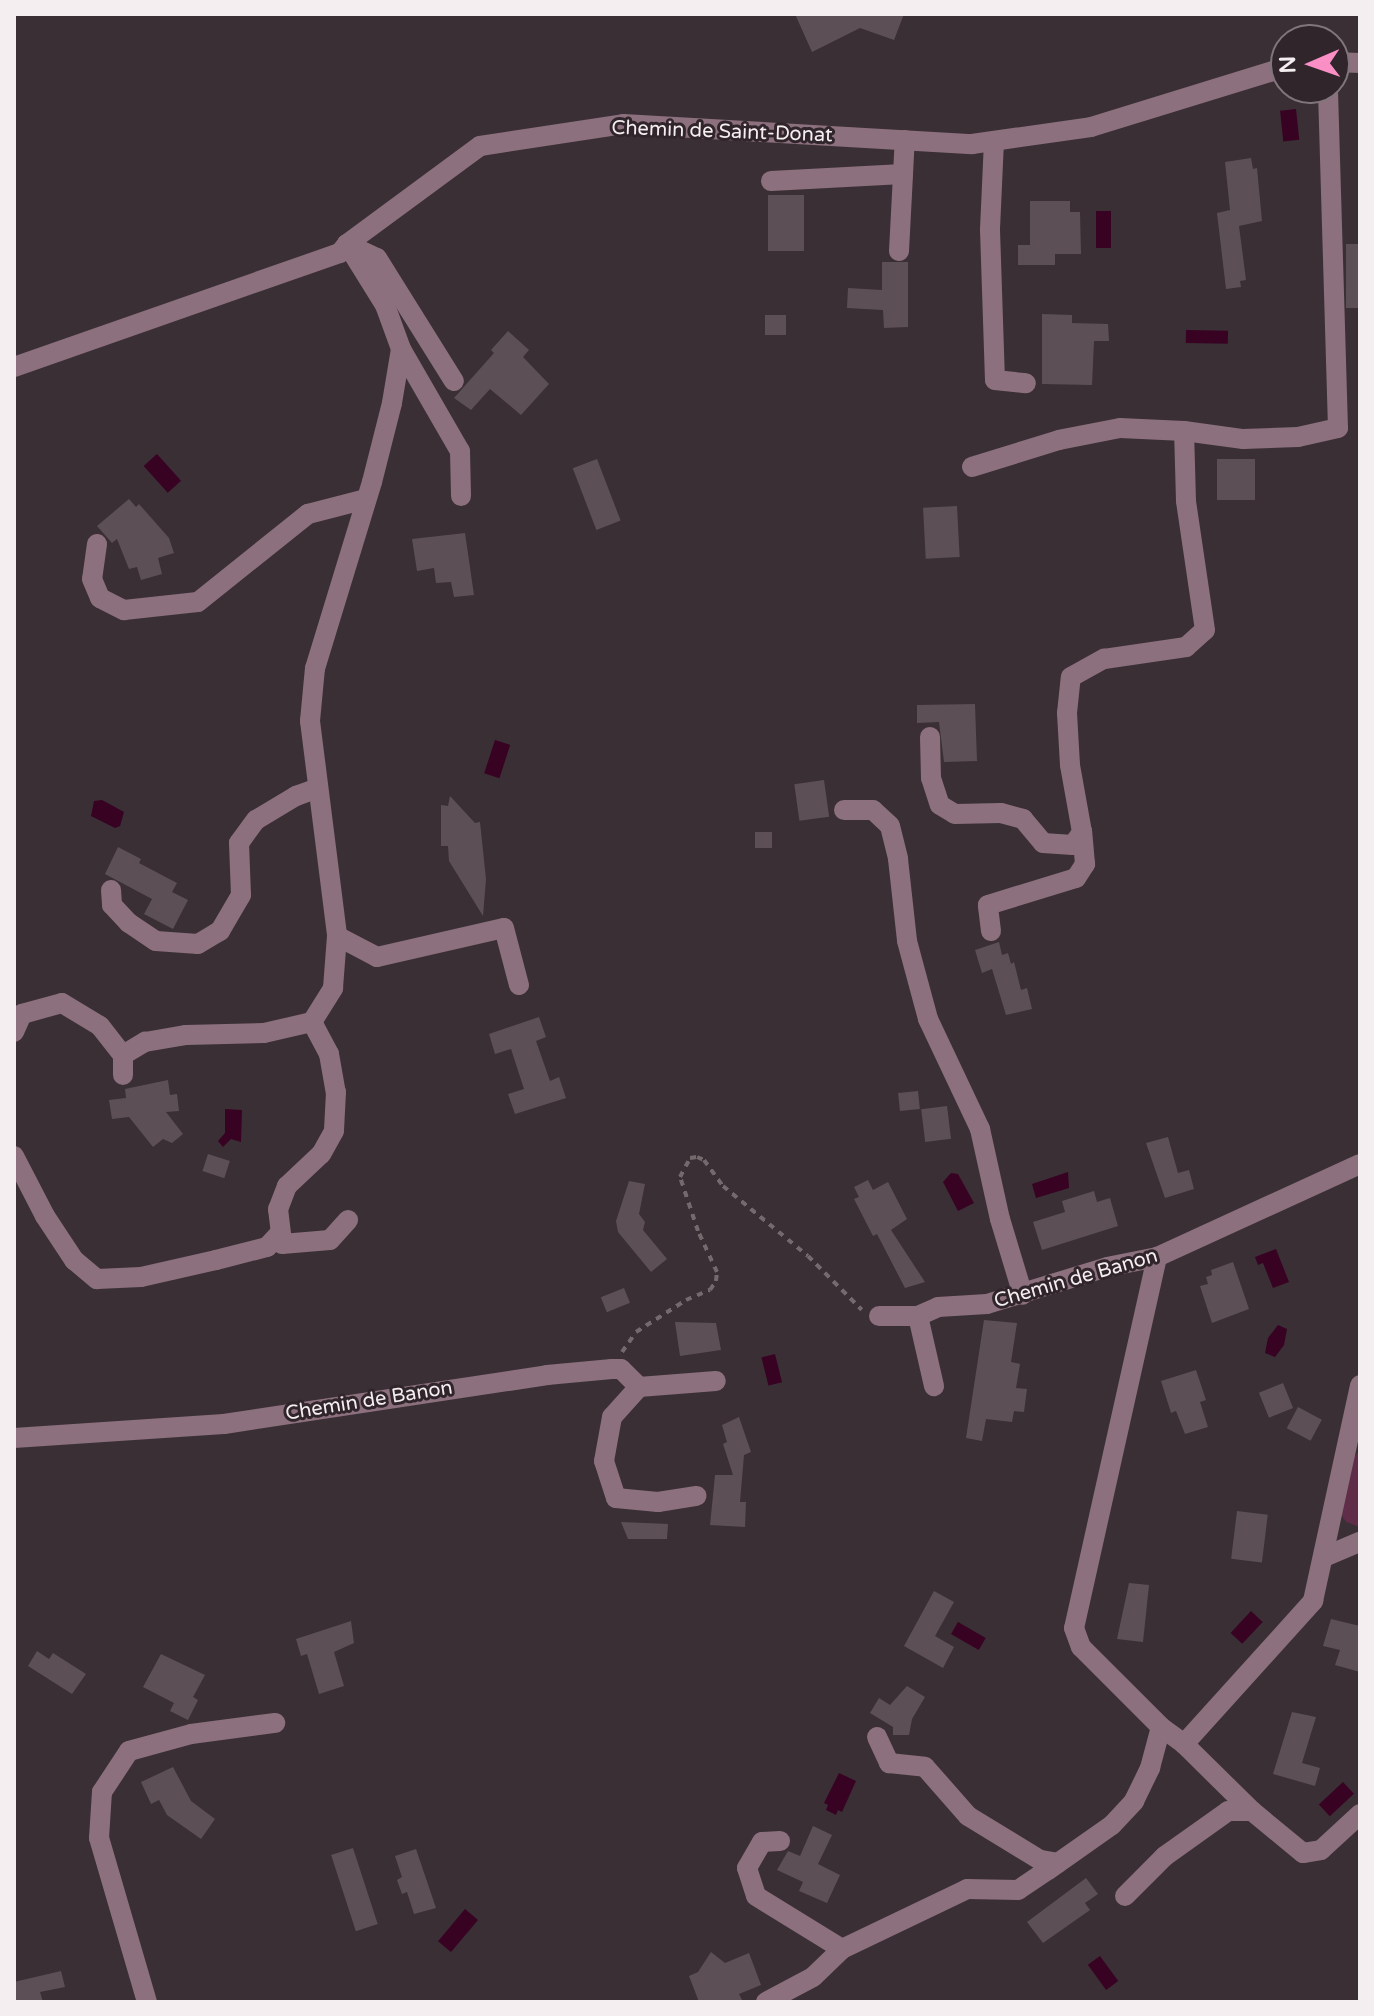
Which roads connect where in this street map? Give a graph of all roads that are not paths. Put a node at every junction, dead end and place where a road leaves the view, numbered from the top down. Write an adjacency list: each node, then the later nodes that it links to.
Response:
1 (1270, 72): 4 (street, Chemin de Saint-Donat)
2 (1328, 104): 13 (street)
3 (905, 140): 4 (street, Chemin de Saint-Donat); 5 (street); 7 (street, Chemin de Saint-Donat)
4 (994, 141): 12 (street)
5 (903, 174): 6 (street); 8 (street)
6 (771, 181)
7 (347, 244): 9 (street); 10 (street, Chemin de Saint-Donat); 11 (street)
8 (899, 251)
9 (401, 349): 15 (street); 16 (street)
10 (14, 367)
11 (454, 381)
12 (1026, 383)
13 (1184, 431): 14 (street); 21 (street)
14 (972, 467)
15 (461, 496)
16 (366, 499): 17 (street); 19 (street)
17 (97, 544)
18 (930, 737): 21 (street)
19 (318, 788): 22 (street); 24 (street)
20 (844, 810): 33 (street)
21 (1082, 832): 23 (street)
22 (111, 890)
23 (991, 931)
24 (337, 936): 25 (street); 26 (street)
25 (519, 985)
26 (312, 1022): 27 (street); 31 (street)
27 (14, 1032)
28 (14, 1156): 31 (street)
29 (1360, 1164): 32 (street, Chemin de Banon)
30 (348, 1220): 31 (street)
31 (280, 1233)
32 (1157, 1257): 33 (street, Chemin de Banon); 46 (street)
33 (1023, 1295): 35 (street, Chemin de Banon)
34 (879, 1316): 35 (street, Chemin de Banon)
35 (918, 1316): 38 (street)
36 (716, 1381): 39 (street)
37 (1360, 1385): 40 (street)
38 (934, 1386)
39 (639, 1387): 41 (street, Chemin de Banon); 42 (street)
40 (1354, 1435): 44 (street)
41 (14, 1438)
42 (697, 1496)
43 (1360, 1542): 44 (street)
44 (1324, 1557): 48 (street)
45 (275, 1723): 55 (street)
46 (1161, 1727): 48 (street); 52 (street)
47 (877, 1737): 52 (street)
48 (1184, 1744): 49 (street)
49 (1252, 1811): 50 (street); 53 (street)
50 (1360, 1814)
51 (780, 1841): 54 (street)
52 (1058, 1863): 54 (street)
53 (1125, 1896)
54 (842, 1949): 56 (street)
55 (147, 2002)
56 (766, 2002)

